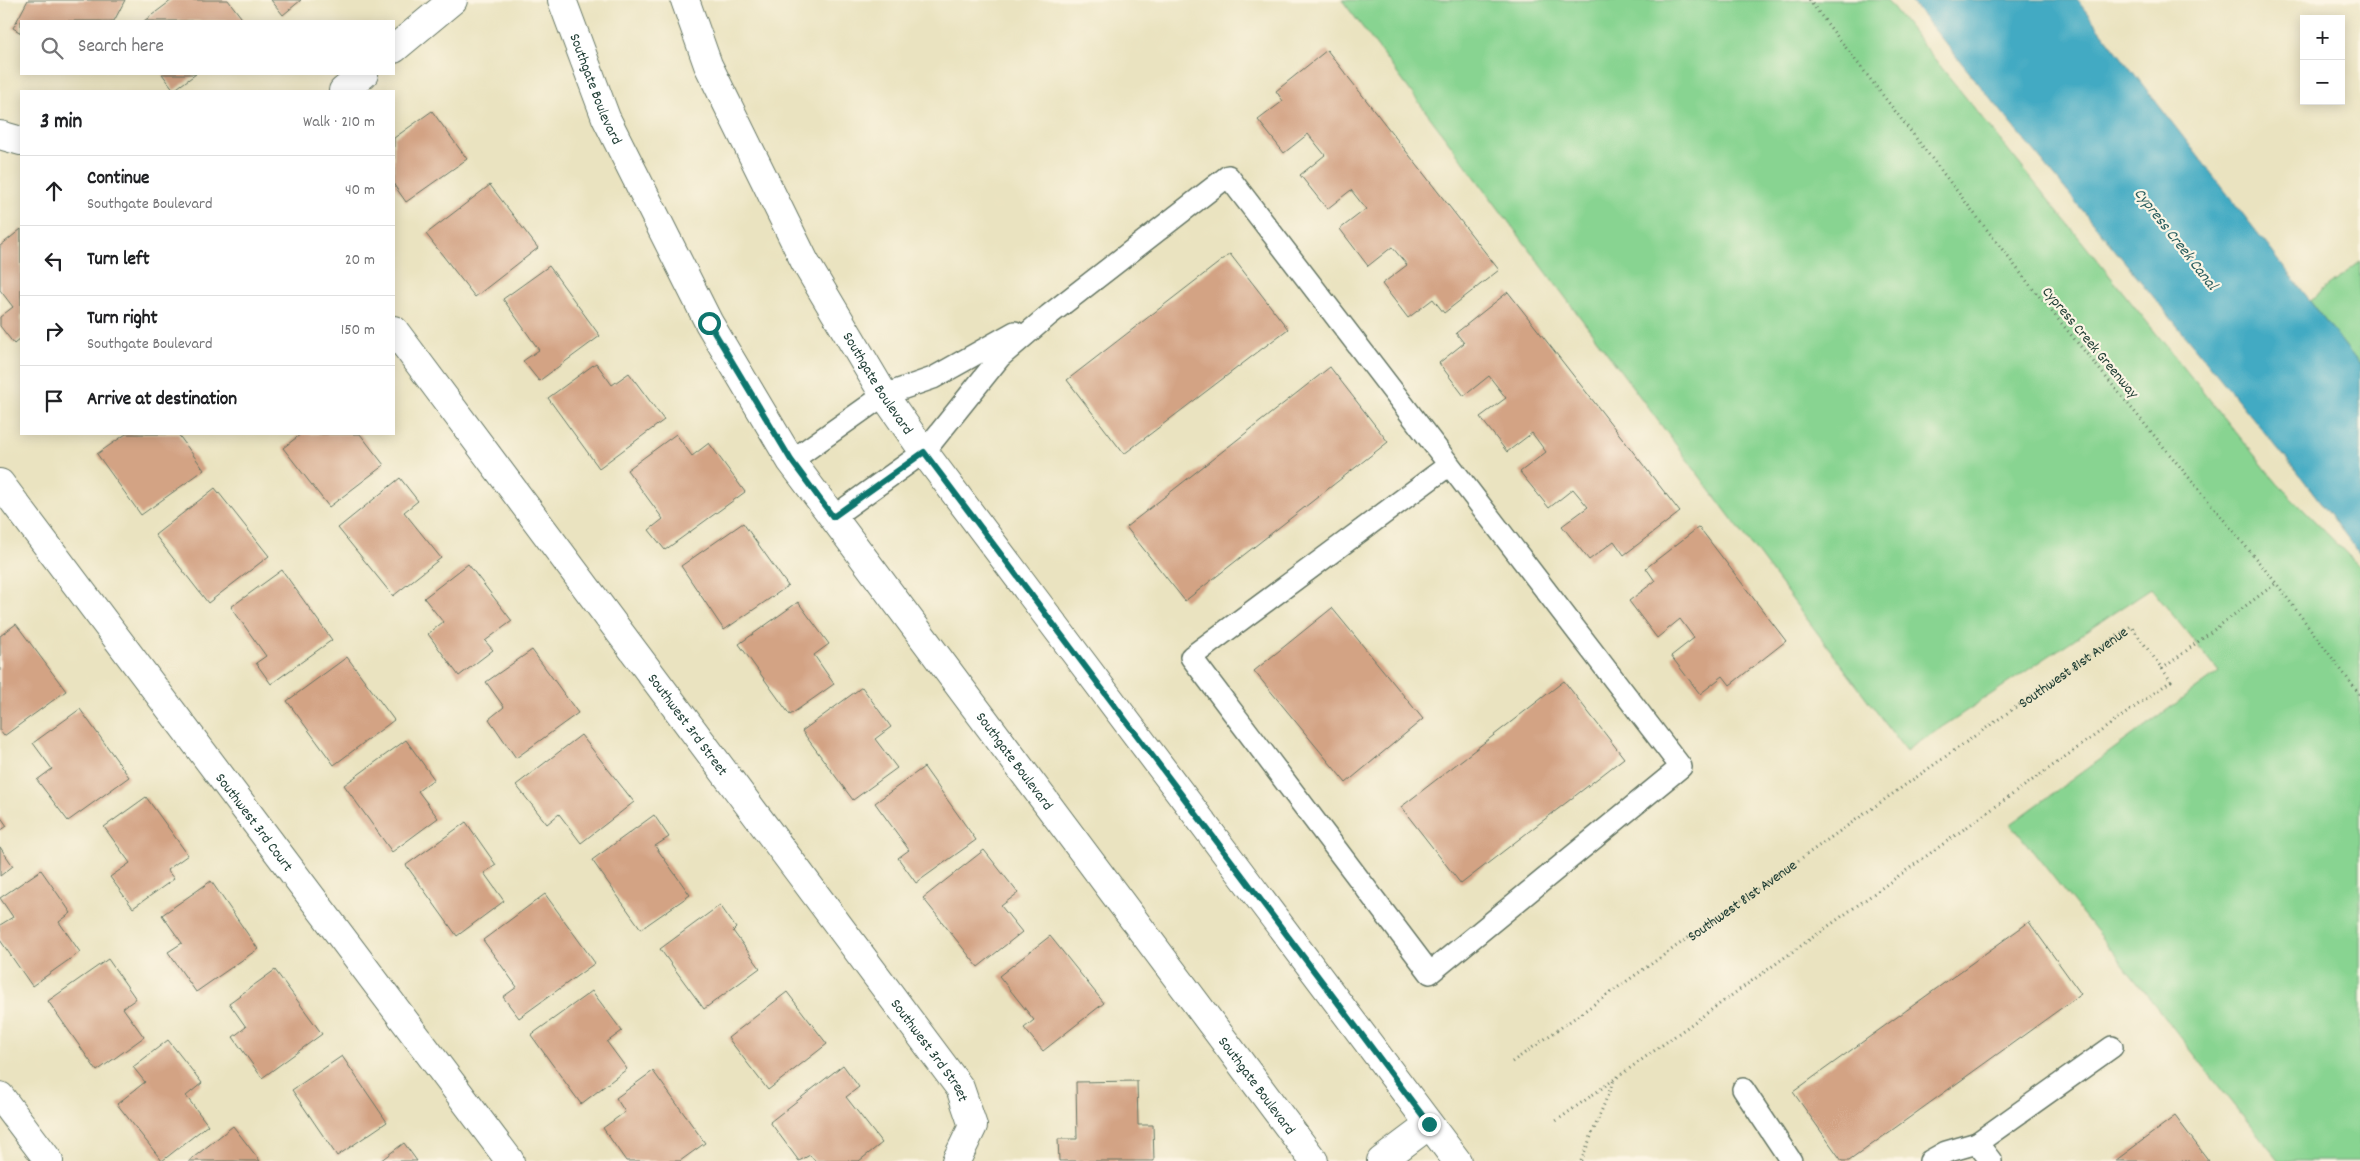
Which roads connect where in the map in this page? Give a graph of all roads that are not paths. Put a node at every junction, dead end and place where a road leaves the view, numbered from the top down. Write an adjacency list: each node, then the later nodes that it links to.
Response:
1 (452, 0): 4 (main road)
2 (562, 0): 13 (main road, Southgate Boulevard)
3 (686, 0): 11 (main road, Southgate Boulevard)
4 (395, 48)
5 (363, 75): 6 (main road)
6 (344, 90)
7 (0, 135): 8 (main road)
8 (20, 140)
9 (1049, 315): 11 (lane); 12 (lane); 14 (lane)
10 (395, 331): 24 (main road, Southwest 3rd Street)
11 (884, 395): 12 (main road, Southgate Boulevard); 13 (lane)
12 (924, 452): 16 (lane); 20 (main road, Southgate Boulevard)
13 (791, 460): 16 (main road, Southgate Boulevard)
14 (1449, 465): 14 (lane)
15 (0, 483): 23 (main road, Southwest 3rd Court)
16 (833, 517): 25 (main road, Southgate Boulevard)
17 (2112, 1047): 21 (lane)
18 (1743, 1089): 28 (lane)
19 (0, 1096): 22 (main road)
20 (1429, 1124): 26 (main road); 27 (main road, Southgate Boulevard)
21 (1977, 1143): 29 (lane); 30 (lane)
22 (48, 1161)
23 (510, 1161)
24 (956, 1161)
25 (1314, 1161)
26 (1381, 1161)
27 (1457, 1161)
28 (1792, 1161)
29 (1930, 1161)
30 (1991, 1161)

